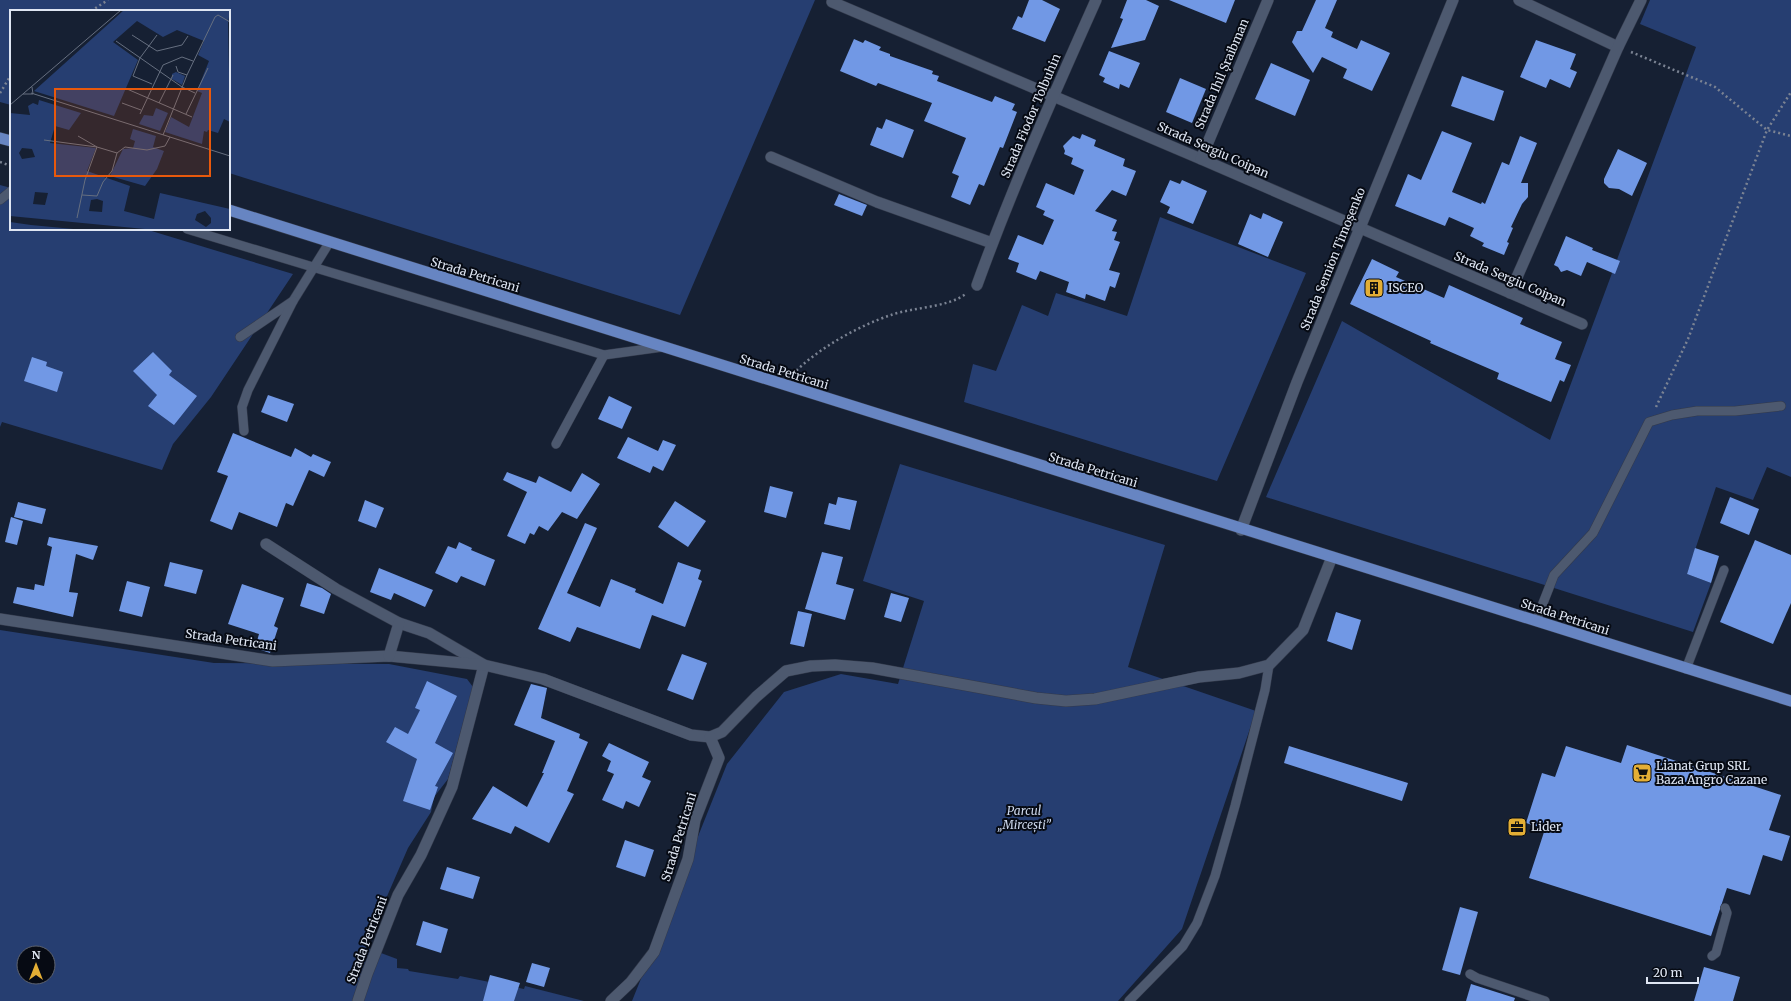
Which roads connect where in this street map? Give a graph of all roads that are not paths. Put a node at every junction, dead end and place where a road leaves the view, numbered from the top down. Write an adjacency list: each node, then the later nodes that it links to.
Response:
1 (1096, 0): 8 (street, Strada Fiodor Tolbuhin)
2 (1268, 0): 12 (street, Strada Ihil Șraibman)
3 (1453, 0): 16 (street, Strada Semion Timoșenko)
4 (1519, 0): 7 (street)
5 (1641, 0): 7 (street)
6 (832, 2): 8 (street, Strada Sergiu Coipan)
7 (1618, 47): 22 (street)
8 (1054, 95): 12 (street, Strada Sergiu Coipan); 19 (street, Strada Fiodor Tolbuhin)
9 (0, 138): 10 (main road)
10 (10, 141)
11 (771, 157): 19 (street)
12 (1201, 158): 16 (street, Strada Sergiu Coipan)
13 (10, 193): 14 (lane)
14 (0, 200)
15 (230, 210): 18 (main road, Strada Petricani)
16 (1360, 229): 22 (street, Strada Sergiu Coipan); 31 (street, Strada Semion Timoșenko)
17 (191, 230): 20 (lane)
18 (329, 243): 20 (lane); 26 (main road, Strada Petricani)
19 (992, 244): 21 (street, Strada Fiodor Tolbuhin)
20 (315, 266): 23 (lane); 27 (lane)
21 (977, 285)
22 (1510, 293): 24 (street, Strada Sergiu Coipan)
23 (293, 301): 25 (lane); 29 (lane)
24 (1582, 324)
25 (240, 337)
26 (662, 347): 27 (lane); 31 (main road, Strada Petricani)
27 (604, 355): 30 (lane)
28 (1781, 406): 36 (lane)
29 (244, 431)
30 (556, 444)
31 (1240, 530): 33 (main road, Strada Petricani)
32 (266, 544): 37 (street, Strada Petricani)
33 (1332, 557): 36 (main road, Strada Petricani); 40 (street)
34 (1724, 570): 41 (lane)
35 (0, 619): 38 (street, Strada Petricani)
36 (1536, 621): 41 (main road, Strada Petricani)
37 (399, 622): 38 (street); 39 (street, Strada Petricani)
38 (389, 656): 39 (street, Strada Petricani)
39 (484, 665): 43 (street, Strada Petricani); 47 (street, Strada Petricani)
40 (1269, 665): 43 (street); 49 (lane)
41 (1686, 669): 42 (main road, Strada Petricani)
42 (1791, 702)
43 (710, 737): 48 (street, Strada Petricani)
44 (1725, 908): 45 (lane)
45 (1712, 956)
46 (1470, 974): 50 (lane)
47 (358, 1001)
48 (611, 1001)
49 (1129, 1001)
50 (1545, 1001)

